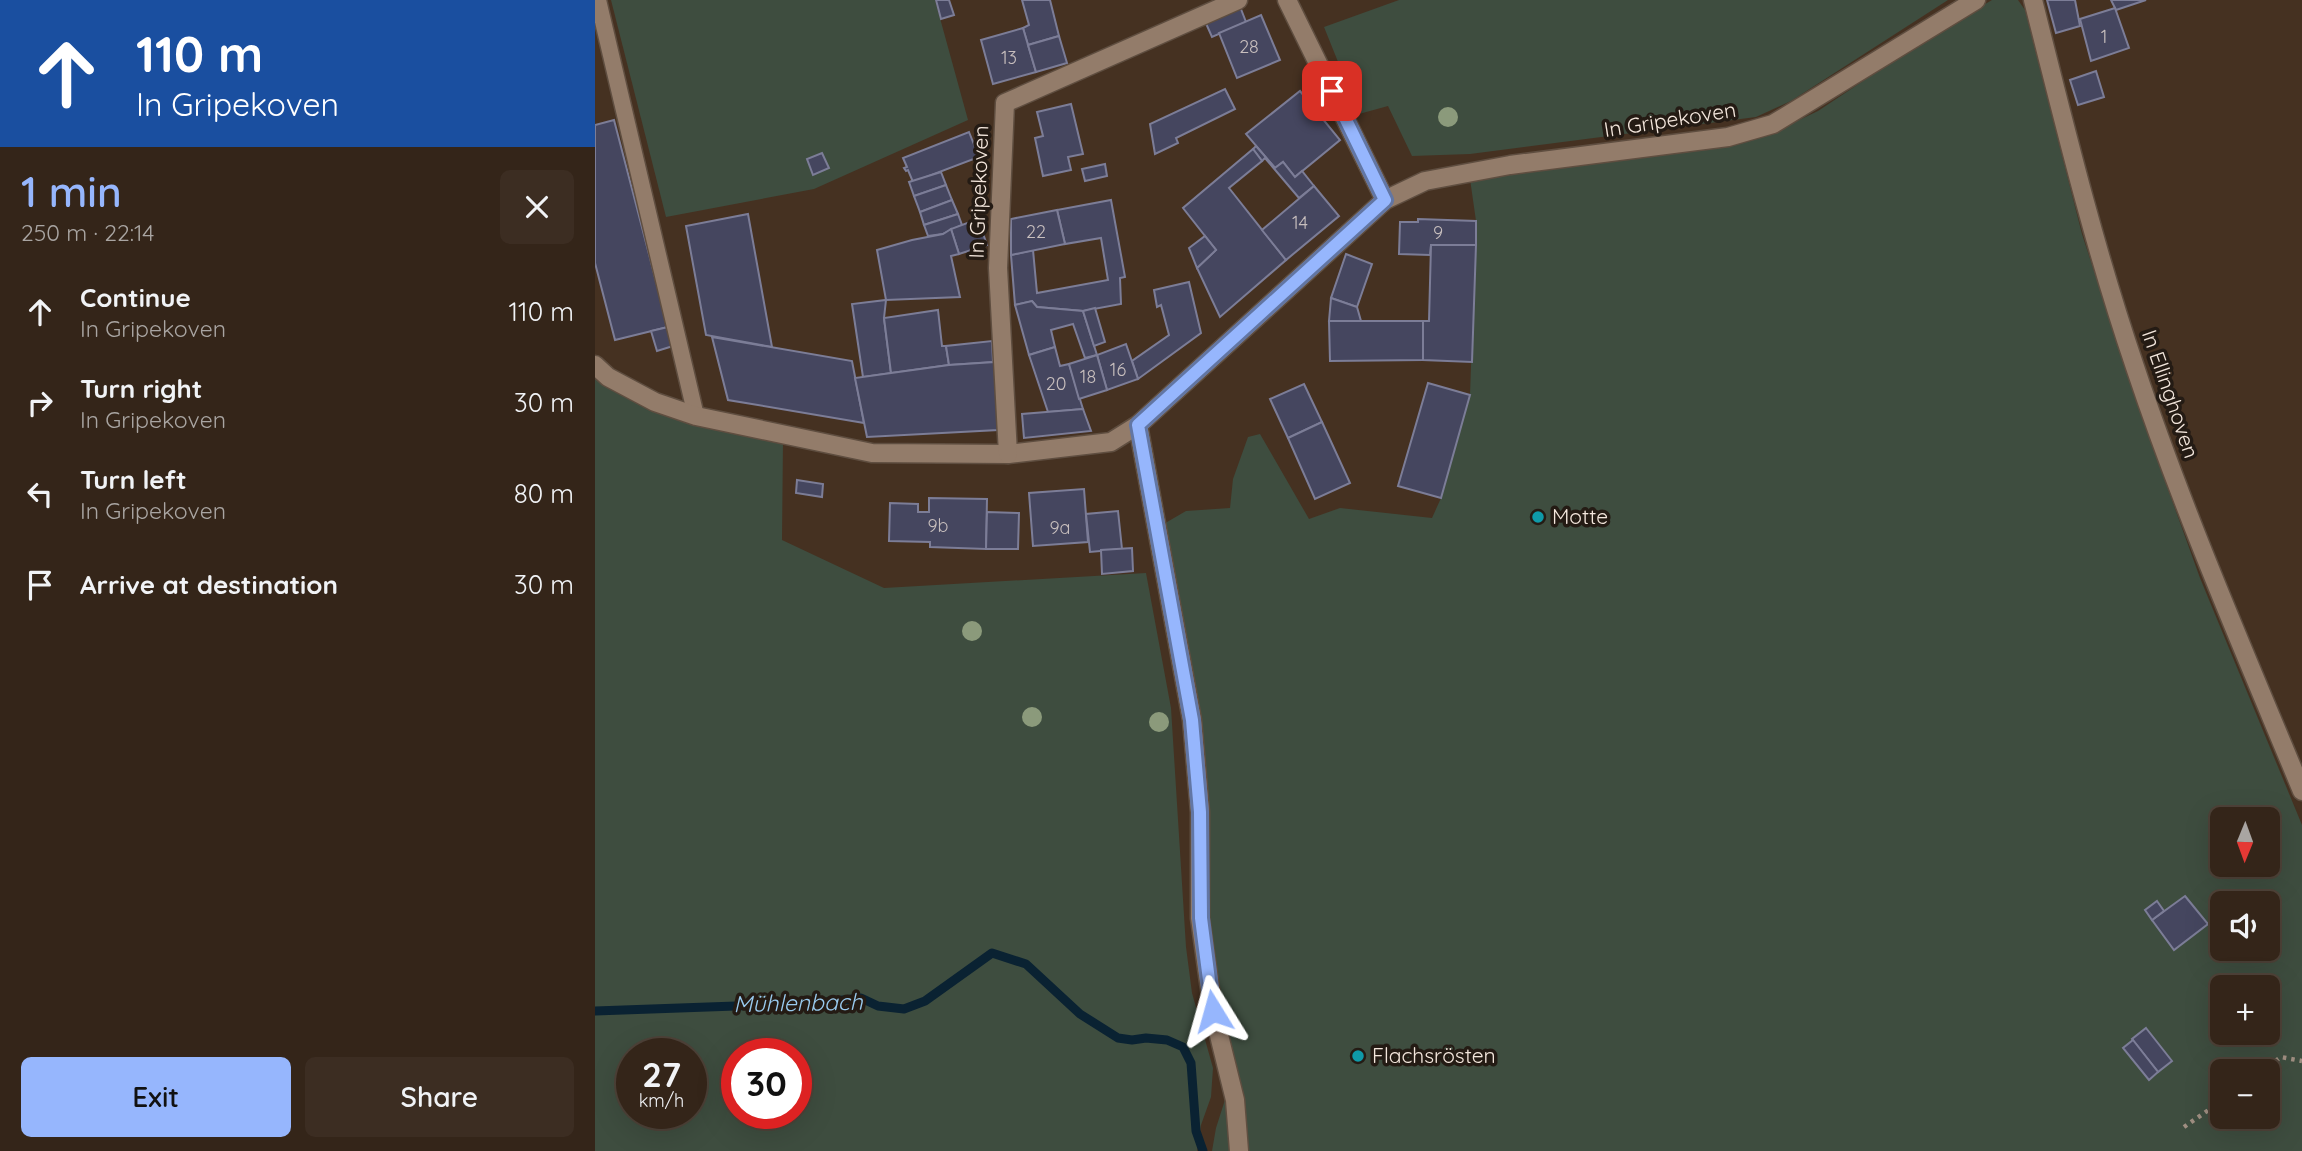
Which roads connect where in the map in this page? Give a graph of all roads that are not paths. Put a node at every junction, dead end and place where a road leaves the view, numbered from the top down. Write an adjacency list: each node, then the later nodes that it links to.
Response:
1 (598, 0): 8 (lane)
2 (1238, 0): 10 (street, In Gripekoven)
3 (1287, 0): 6 (street)
4 (1976, 0): 6 (street, In Gripekoven)
5 (2033, 0): 11 (street, In Ellinghoven)
6 (1385, 200): 9 (street, In Gripekoven)
7 (595, 365): 8 (street, In Gripekoven)
8 (696, 416): 10 (street, In Gripekoven)
9 (1138, 425): 10 (street, In Gripekoven); 12 (street)
10 (1008, 454)
11 (2302, 791)
12 (1239, 1151)

